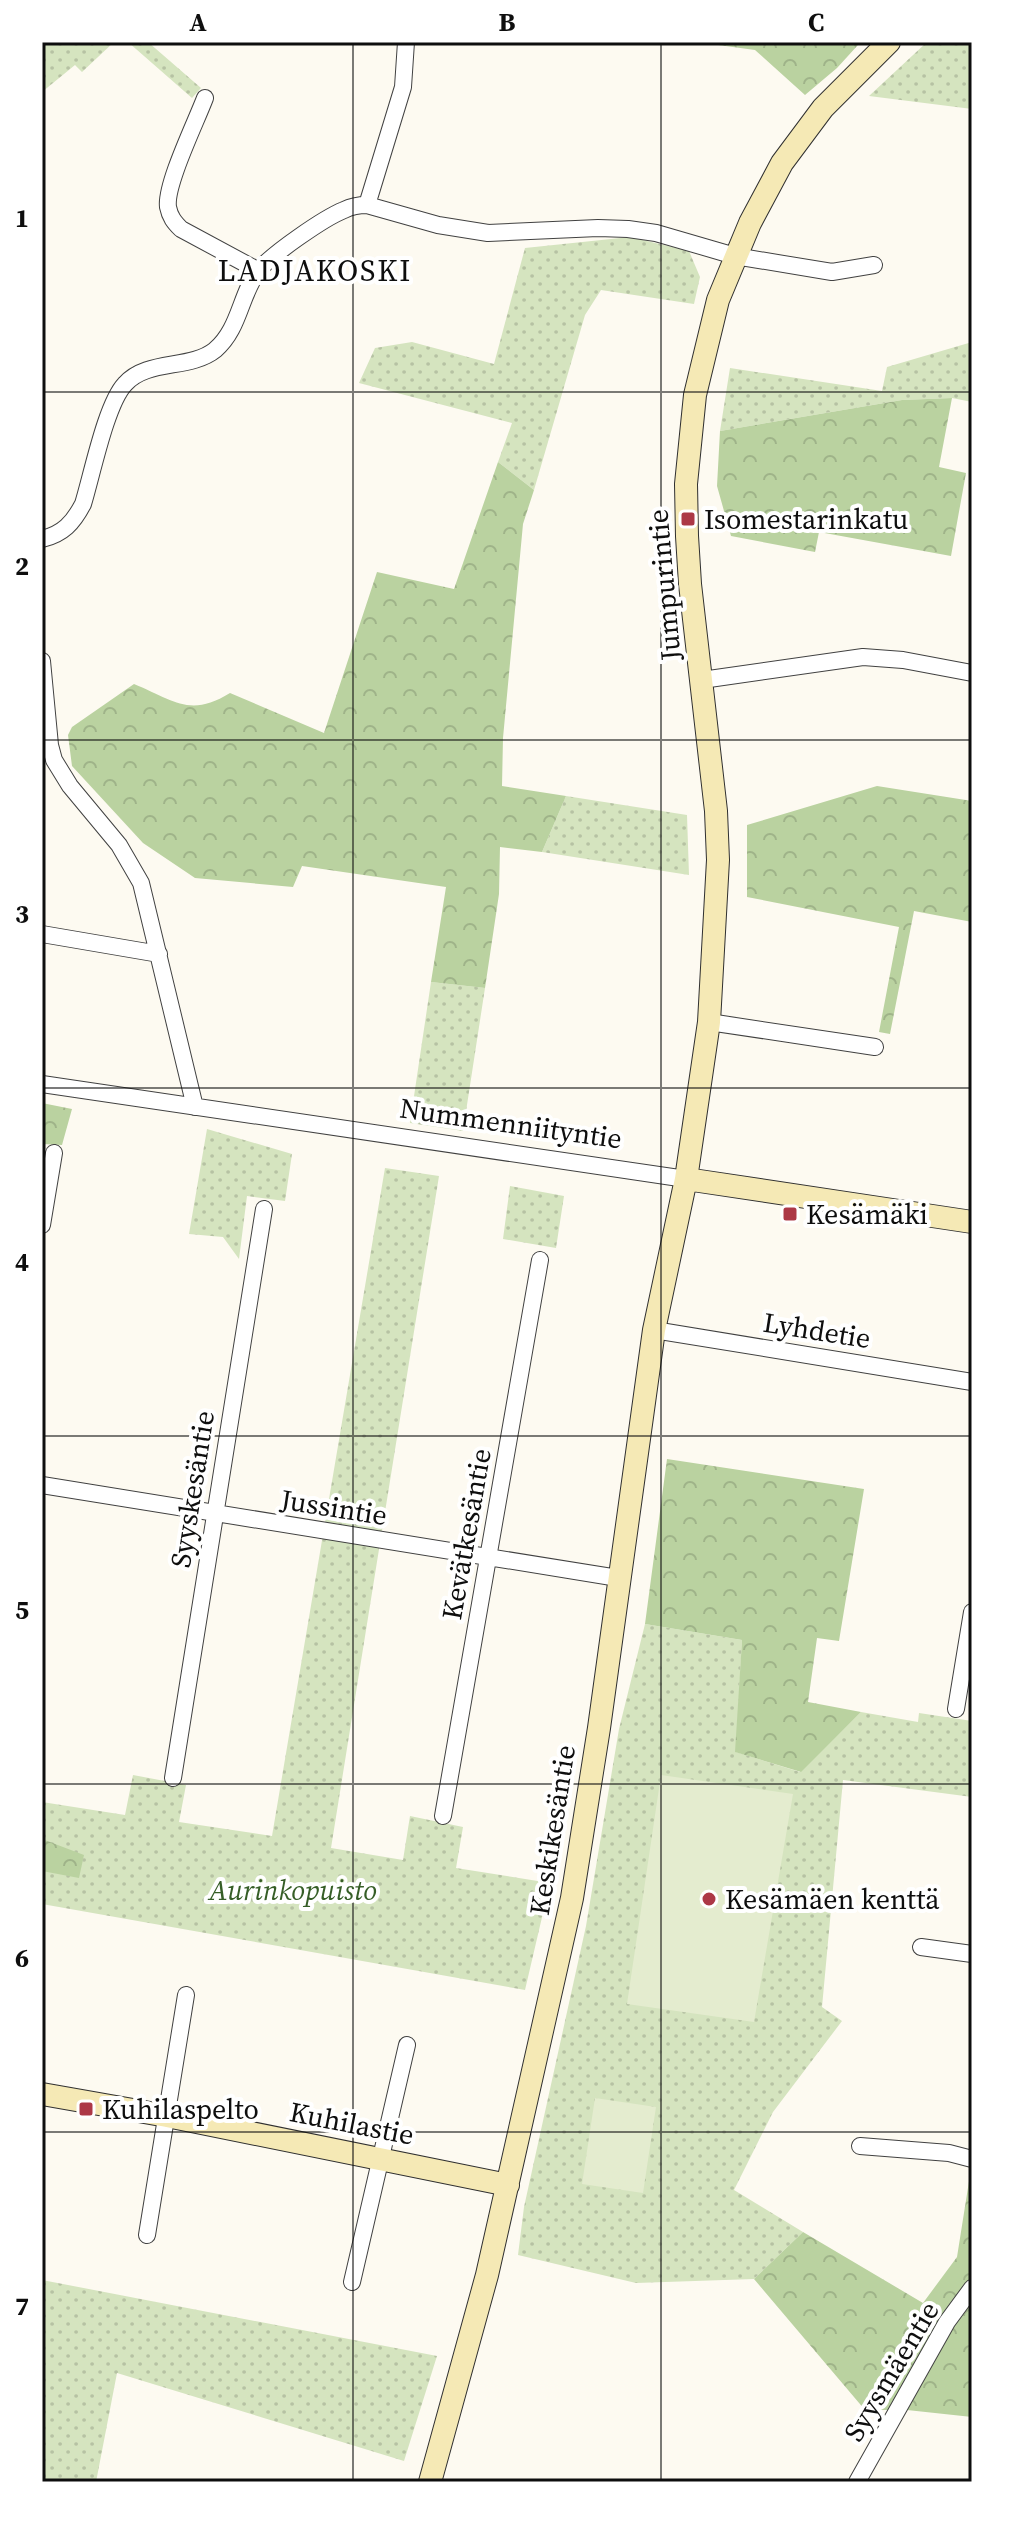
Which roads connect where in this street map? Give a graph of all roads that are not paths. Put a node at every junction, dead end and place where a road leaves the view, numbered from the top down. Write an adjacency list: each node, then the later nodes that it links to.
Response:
1 (406, 42): 4 (street)
2 (889, 42): 5 (street, Jumpurintie)
3 (205, 98): 7 (street)
4 (367, 205): 5 (street); 7 (street)
5 (745, 258): 6 (street); 11 (street, Jumpurintie)
6 (874, 265)
7 (259, 271): 8 (street)
8 (42, 539)
9 (42, 661): 13 (street)
10 (972, 673): 11 (street)
11 (702, 680): 14 (street, Jumpurintie)
12 (42, 934): 13 (street)
13 (159, 954): 17 (street)
14 (709, 1022): 15 (street); 19 (street, Jumpurintie)
15 (875, 1047)
16 (42, 1084): 17 (street, Nummenniityntie)
17 (195, 1107): 19 (street, Nummenniityntie)
18 (54, 1153): 22 (street)
19 (686, 1179): 21 (street, Nummenniityntie); 24 (street, Keskikesäntie)
20 (264, 1209): 27 (street, Syyskesäntie)
21 (972, 1222)
22 (42, 1225)
23 (540, 1260): 28 (street, Kevätkesäntie)
24 (654, 1330): 25 (street, Lyhdetie); 29 (street, Keskikesäntie)
25 (972, 1382)
26 (42, 1485): 27 (street, Jussintie)
27 (214, 1514): 28 (street, Jussintie); 32 (street, Syyskesäntie)
28 (488, 1557): 29 (street, Jussintie); 33 (street, Kevätkesäntie)
29 (618, 1578): 43 (street, Keskikesäntie)
30 (972, 1612): 31 (street)
31 (956, 1709)
32 (173, 1778)
33 (443, 1816)
34 (921, 1947): 35 (street)
35 (972, 1954)
36 (186, 1995): 39 (street)
37 (407, 2045): 42 (street)
38 (42, 2094): 39 (street, Kuhilastie)
39 (167, 2116): 42 (street, Kuhilastie); 44 (street)
40 (860, 2146): 41 (street)
41 (972, 2159)
42 (381, 2160): 43 (street, Kuhilastie); 45 (street)
43 (508, 2185): 47 (street, Keskikesäntie)
44 (147, 2235)
45 (352, 2282)
46 (972, 2288): 48 (street, Syysmäentie)
47 (432, 2482)
48 (857, 2482)

